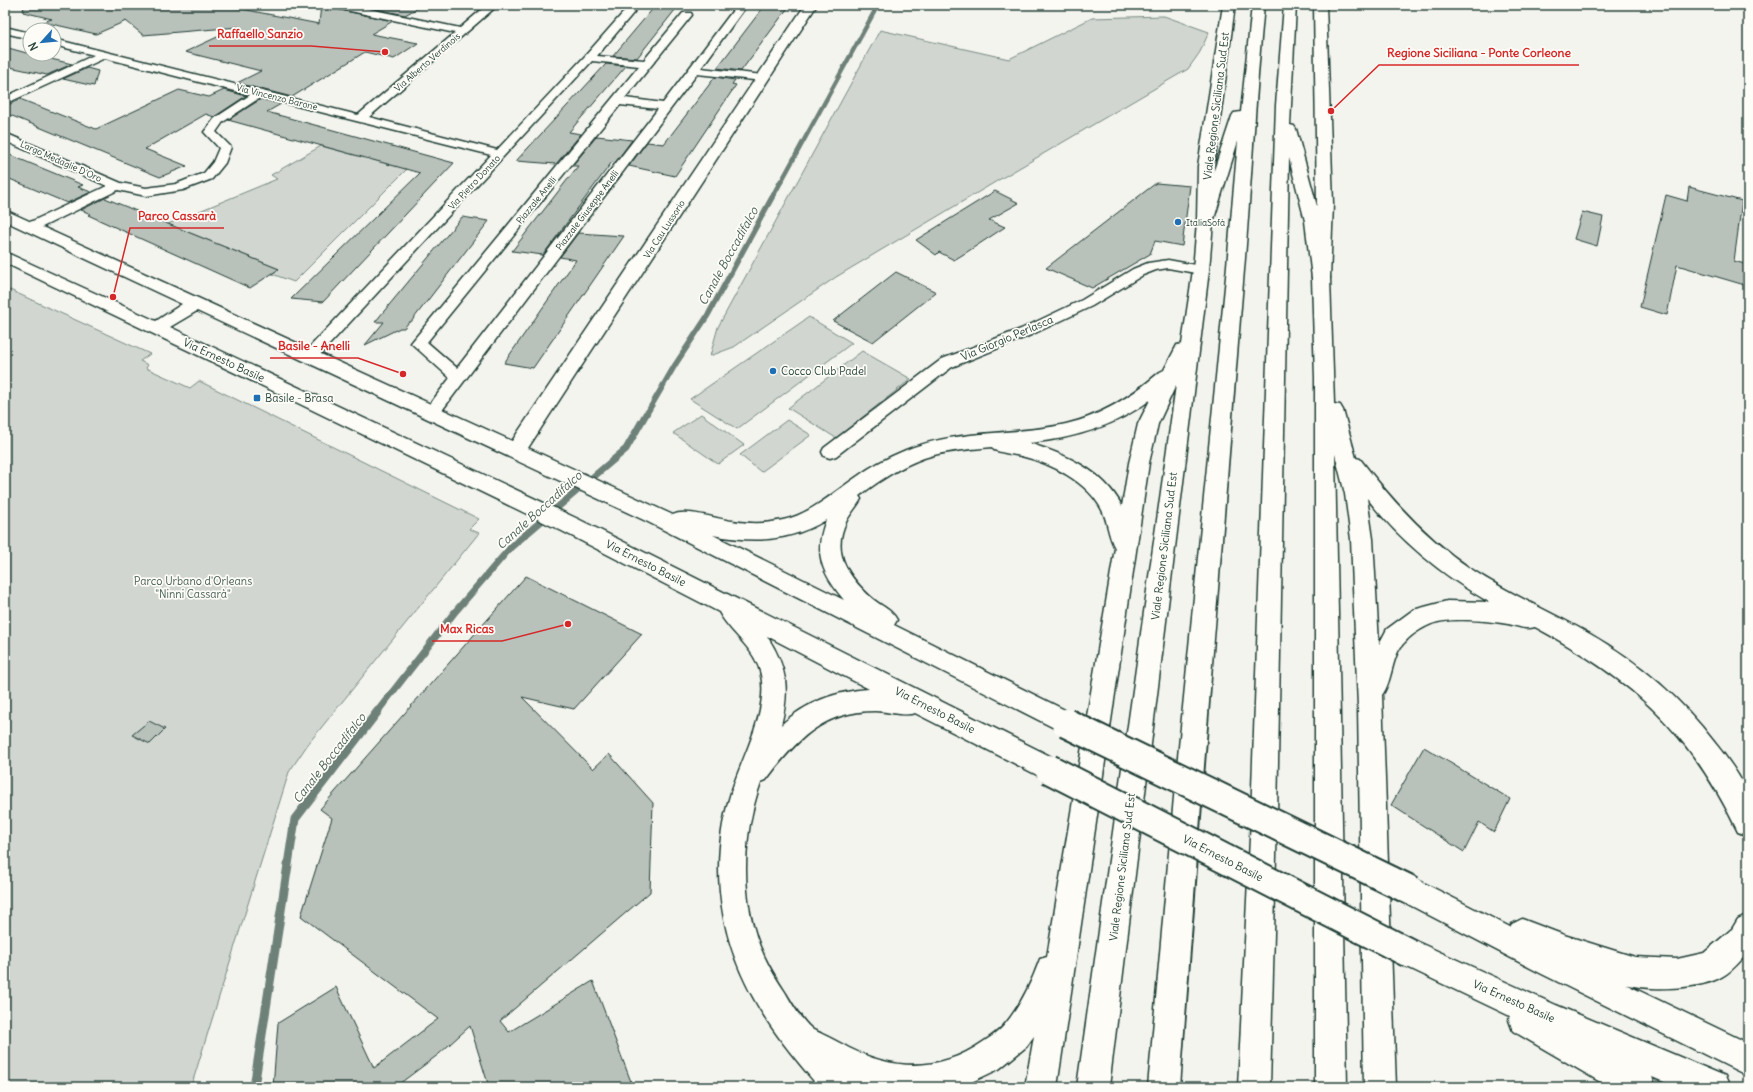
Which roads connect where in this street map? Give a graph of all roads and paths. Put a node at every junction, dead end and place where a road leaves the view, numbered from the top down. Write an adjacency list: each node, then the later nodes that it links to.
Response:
1 (336, 5): 12 (street)
2 (493, 5): 12 (street, Via Alberto Verdinois)
3 (635, 5): 16 (street, Via Pietro Donato)
4 (742, 5): 18 (street, Piazzale Giuseppe Anelli)
5 (811, 5): 20 (street, Via Cau Lussorio)
6 (1229, 5): 31 (street, Viale Regione Siciliana Sud Est)
7 (1258, 5): 19 (street)
8 (1290, 5): 24 (street)
9 (1320, 5): 35 (street)
10 (687, 15): 17 (street, Piazzale Anelli)
11 (5, 30): 13 (street)
12 (462, 31): 26 (street, Via Alberto Verdinois)
13 (22, 34)
14 (62, 44): 15 (street, Via Vincenzo Barone)
15 (103, 55): 21 (street, Via Vincenzo Barone); 22 (street)
16 (589, 58): 17 (street); 28 (street, Via Pietro Donato)
17 (647, 64): 23 (street, Piazzale Anelli)
18 (694, 70): 20 (street); 25 (street, Piazzale Giuseppe Anelli)
19 (1251, 72): 31 (street); 70 (street)
20 (763, 78): 45 (street, Via Cau Lussorio)
21 (260, 93): 26 (street, Via Vincenzo Barone); 29 (street, Largo Medaglie D'Oro)
22 (5, 101)
23 (618, 101): 25 (street); 41 (street, Piazzale Anelli)
24 (1283, 105): 35 (street); 71 (street)
25 (666, 107): 41 (street, Piazzale Giuseppe Anelli)
26 (361, 118): 28 (street, Via Vincenzo Barone)
27 (5, 137): 29 (street, Largo Medaglie D'Oro)
28 (500, 154): 39 (street, Via Pietro Donato)
29 (117, 186): 32 (street)
30 (5, 215): 32 (street)
31 (1205, 222): 34 (street, Viale Regione Siciliana Sud Est)
32 (31, 227): 36 (street)
33 (5, 257): 37 (street, Via Ernesto Basile)
34 (1201, 270): 38 (street, Viale Regione Siciliana Sud Est); 46 (street, Via Giorgio Perlasca)
35 (1321, 278): 42 (street)
36 (196, 304): 37 (street); 39 (street)
37 (157, 328): 51 (street, Via Ernesto Basile)
38 (1192, 330): 40 (street); 69 (street, Viale Regione Siciliana Sud Est)
39 (310, 356): 43 (street)
40 (1173, 371): 44 (street); 50 (street)
41 (460, 377): 43 (street, Piazzale Giuseppe Anelli)
42 (1324, 378): 47 (street); 72 (street)
43 (431, 413): 45 (street)
44 (966, 442): 48 (street); 50 (street)
45 (515, 452): 49 (street)
46 (830, 452)
47 (1344, 452): 52 (street); 54 (street)
48 (866, 480): 49 (street); 53 (street)
49 (656, 516): 53 (street)
50 (1124, 561): 60 (street)
51 (721, 601): 55 (street, Via Ernesto Basile); 56 (street)
52 (1566, 633): 54 (street); 57 (street)
53 (949, 663): 58 (street, bridge)
54 (1370, 706): 73 (street)
55 (933, 709): 56 (street); 61 (street, Via Ernesto Basile, bridge)
56 (748, 783): 64 (street)
57 (1748, 824)
58 (1412, 891): 59 (street); 62 (street)
59 (1748, 929)
60 (1066, 933): 64 (street); 68 (street)
61 (1410, 954): 63 (street, Via Ernesto Basile); 74 (street)
62 (1552, 964): 65 (street); 66 (street)
63 (1545, 1016): 75 (street); 76 (street, Via Ernesto Basile)
64 (799, 1038): 67 (street)
65 (1748, 1047)
66 (1748, 1060)
67 (840, 1087)
68 (1041, 1087)
69 (1093, 1087)
70 (1164, 1087)
71 (1254, 1087)
72 (1331, 1087)
73 (1380, 1087)
74 (1640, 1087)
75 (1675, 1087)
76 (1714, 1087)

